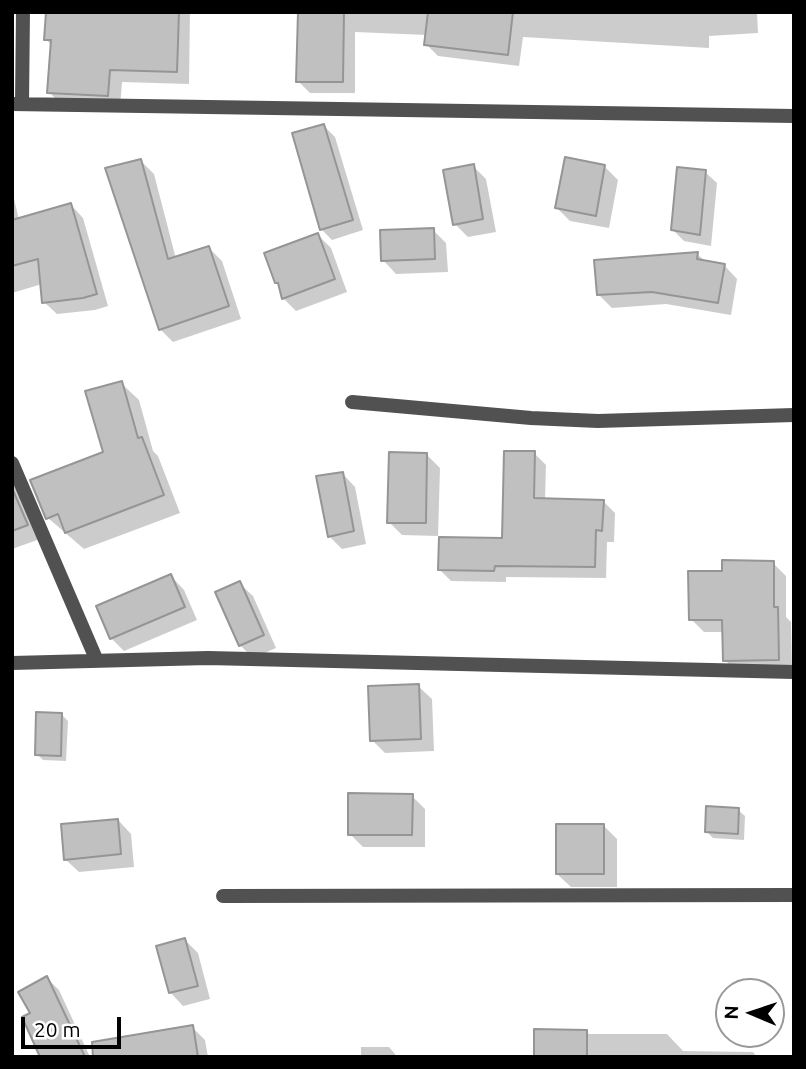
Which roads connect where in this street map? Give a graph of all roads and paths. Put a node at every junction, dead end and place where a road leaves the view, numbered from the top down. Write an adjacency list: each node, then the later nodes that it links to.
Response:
1 (23, 12): 2 (street)
2 (17, 104): 3 (street)
3 (794, 116)
4 (352, 402): 5 (street)
5 (794, 415)
6 (12, 463): 7 (street)
7 (97, 661): 8 (street); 9 (street)
8 (12, 663)
9 (794, 672)
10 (794, 895): 11 (street)
11 (223, 896)

